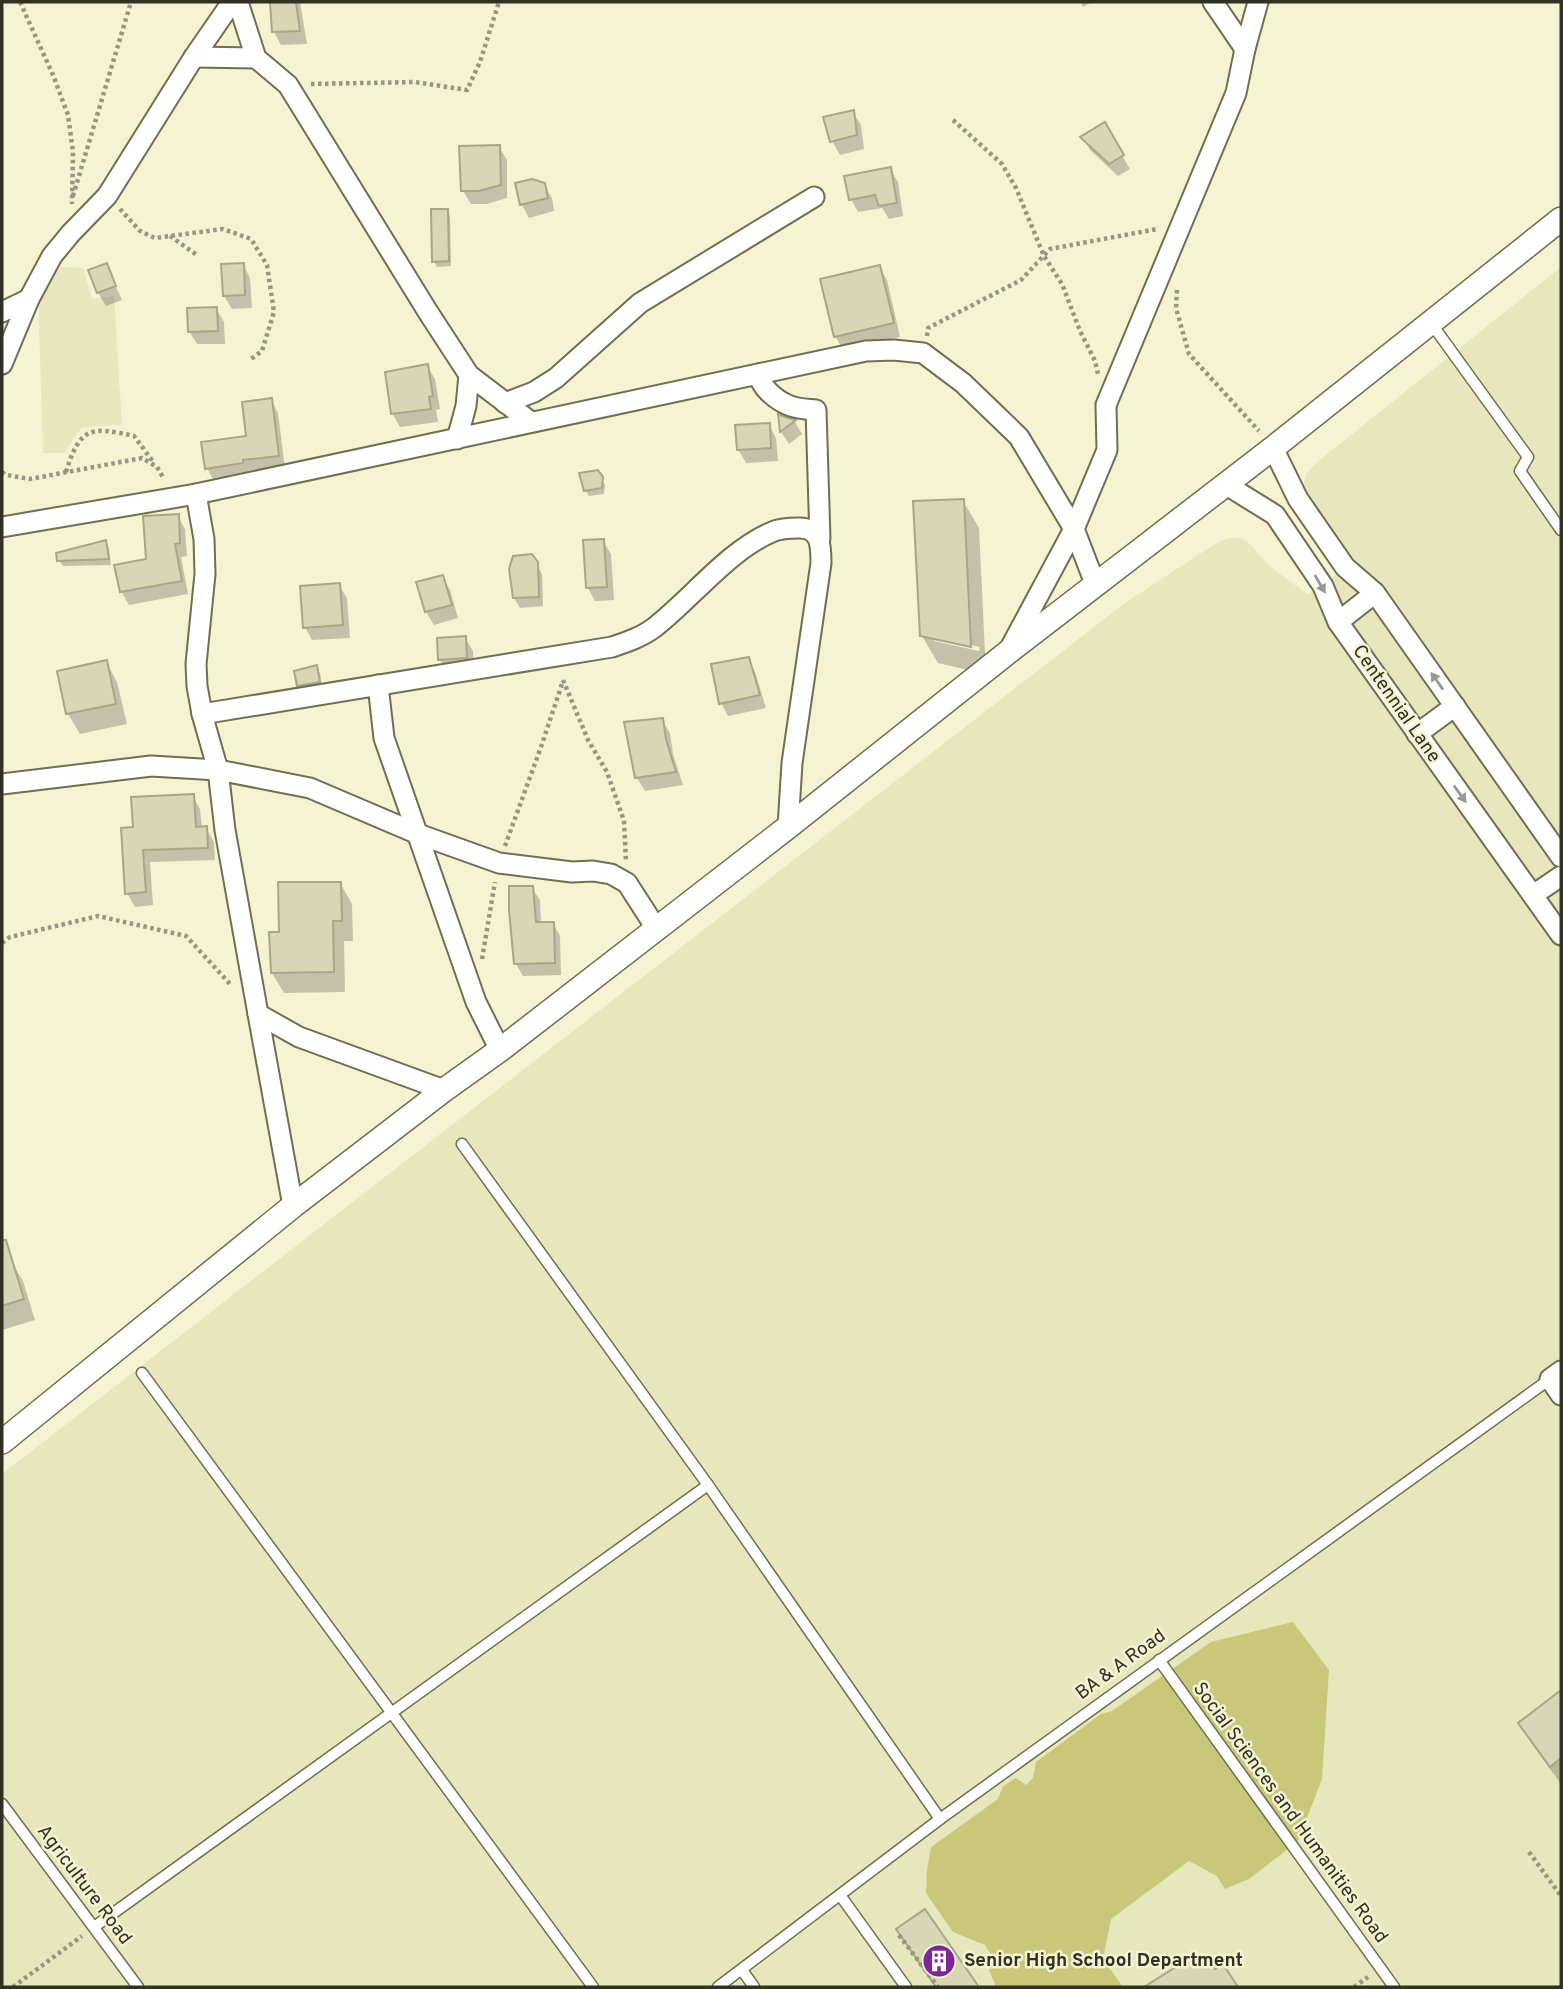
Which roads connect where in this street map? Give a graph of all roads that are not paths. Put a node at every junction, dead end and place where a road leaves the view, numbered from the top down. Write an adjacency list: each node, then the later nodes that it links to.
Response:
1 (232, 2): 6 (street)
2 (238, 2): 7 (street)
3 (1213, 2): 5 (street)
4 (1258, 2): 5 (street)
5 (1245, 50): 25 (street)
6 (194, 57): 7 (street); 10 (street)
7 (256, 58): 15 (street)
8 (814, 197): 16 (street)
9 (1561, 219): 12 (street)
10 (29, 299): 11 (street); 13 (street)
11 (2, 312)
12 (1431, 323): 19 (street); 26 (lane)
13 (2, 364)
14 (759, 373): 17 (street); 25 (street); 27 (street)
15 (469, 375): 16 (street); 18 (street)
16 (505, 403): 17 (street)
17 (531, 422): 18 (street)
18 (457, 439): 21 (street)
19 (1273, 448): 20 (street); 22 (street)
20 (1225, 484): 23 (street, Centennial Lane); 30 (street)
21 (196, 494): 24 (street); 36 (street)
22 (1298, 499): 23 (street); 28 (street)
23 (1275, 515): 29 (street, Centennial Lane)
24 (2, 527)
25 (1074, 529): 30 (street); 33 (street)
26 (1561, 530)
27 (820, 539): 34 (street); 40 (street)
28 (1326, 540): 29 (street); 31 (street)
29 (1302, 556): 32 (street, Centennial Lane, one-way to 32)
30 (1096, 586): 33 (street)
31 (1375, 593): 32 (street); 35 (street, one-way to 31)
32 (1338, 622): 37 (street, Centennial Lane)
33 (1007, 653): 40 (street)
34 (378, 685): 36 (street); 41 (street)
35 (1455, 706): 37 (street); 42 (street)
36 (202, 714): 38 (street)
37 (1417, 734): 44 (street, Centennial Lane, one-way to 44)
38 (218, 770): 39 (street); 41 (street); 47 (street)
39 (2, 784)
40 (788, 827): 45 (street)
41 (418, 834): 45 (street); 48 (street)
42 (1561, 857)
43 (1561, 876): 44 (street)
44 (1533, 895): 46 (street, Centennial Lane)
45 (656, 928): 48 (street)
46 (1561, 935)
47 (258, 1014): 49 (street); 51 (street)
48 (500, 1050): 49 (street)
49 (444, 1090): 51 (street)
50 (462, 1144): 55 (lane)
51 (293, 1206): 54 (street)
52 (142, 1373): 57 (lane)
53 (1557, 1382): 56 (lane, BA & A Road)
54 (2, 1442)
55 (708, 1485): 57 (lane); 59 (lane)
56 (1159, 1660): 59 (lane, BA & A Road); 68 (lane, Social Sciences and Humanities Road)
57 (393, 1712): 61 (lane); 64 (lane)
58 (2, 1804): 61 (lane, Agriculture Road)
59 (940, 1819): 60 (lane, BA & A Road)
60 (840, 1895): 62 (lane, BA & A Road); 67 (lane)
61 (94, 1927): 63 (lane, Agriculture Road)
62 (742, 1970): 65 (lane, BA & A Road); 66 (lane)
63 (138, 1987)
64 (593, 1987)
65 (718, 1987)
66 (754, 1987)
67 (906, 1987)
68 (1394, 1987)

